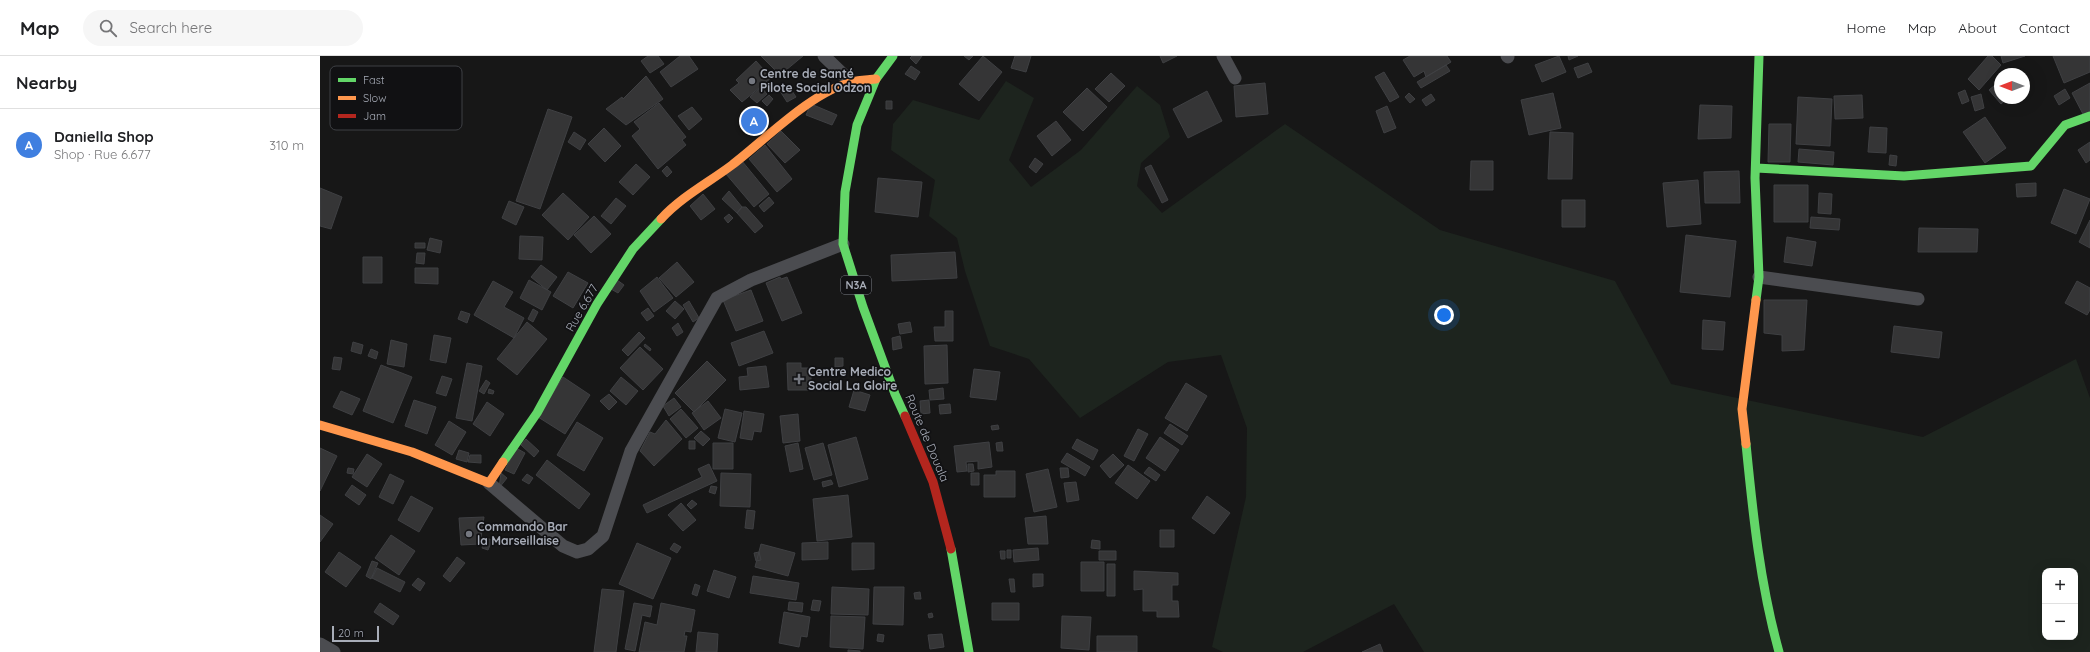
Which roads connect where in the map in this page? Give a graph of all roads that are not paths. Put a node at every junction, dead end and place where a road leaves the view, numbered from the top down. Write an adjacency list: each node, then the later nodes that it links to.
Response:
1 (824, 56): 7 (street)
2 (893, 56): 6 (main road, Route de Douala / N3A)
3 (1223, 56): 5 (street)
4 (1760, 56): 9 (main road)
5 (1235, 78)
6 (876, 79): 7 (main road, Rue 6.677); 10 (main road, Route de Douala / N3A)
7 (851, 82): 14 (main road, Rue 6.677)
8 (2090, 116): 9 (main road)
9 (1756, 168): 11 (main road)
10 (843, 244): 14 (street); 17 (main road, Route de Douala / N3A)
11 (1759, 277): 12 (street); 18 (main road)
12 (1918, 299)
13 (320, 425): 14 (main road)
14 (489, 484)
15 (320, 644): 16 (street)
16 (334, 652)
17 (969, 652)
18 (1779, 652)

